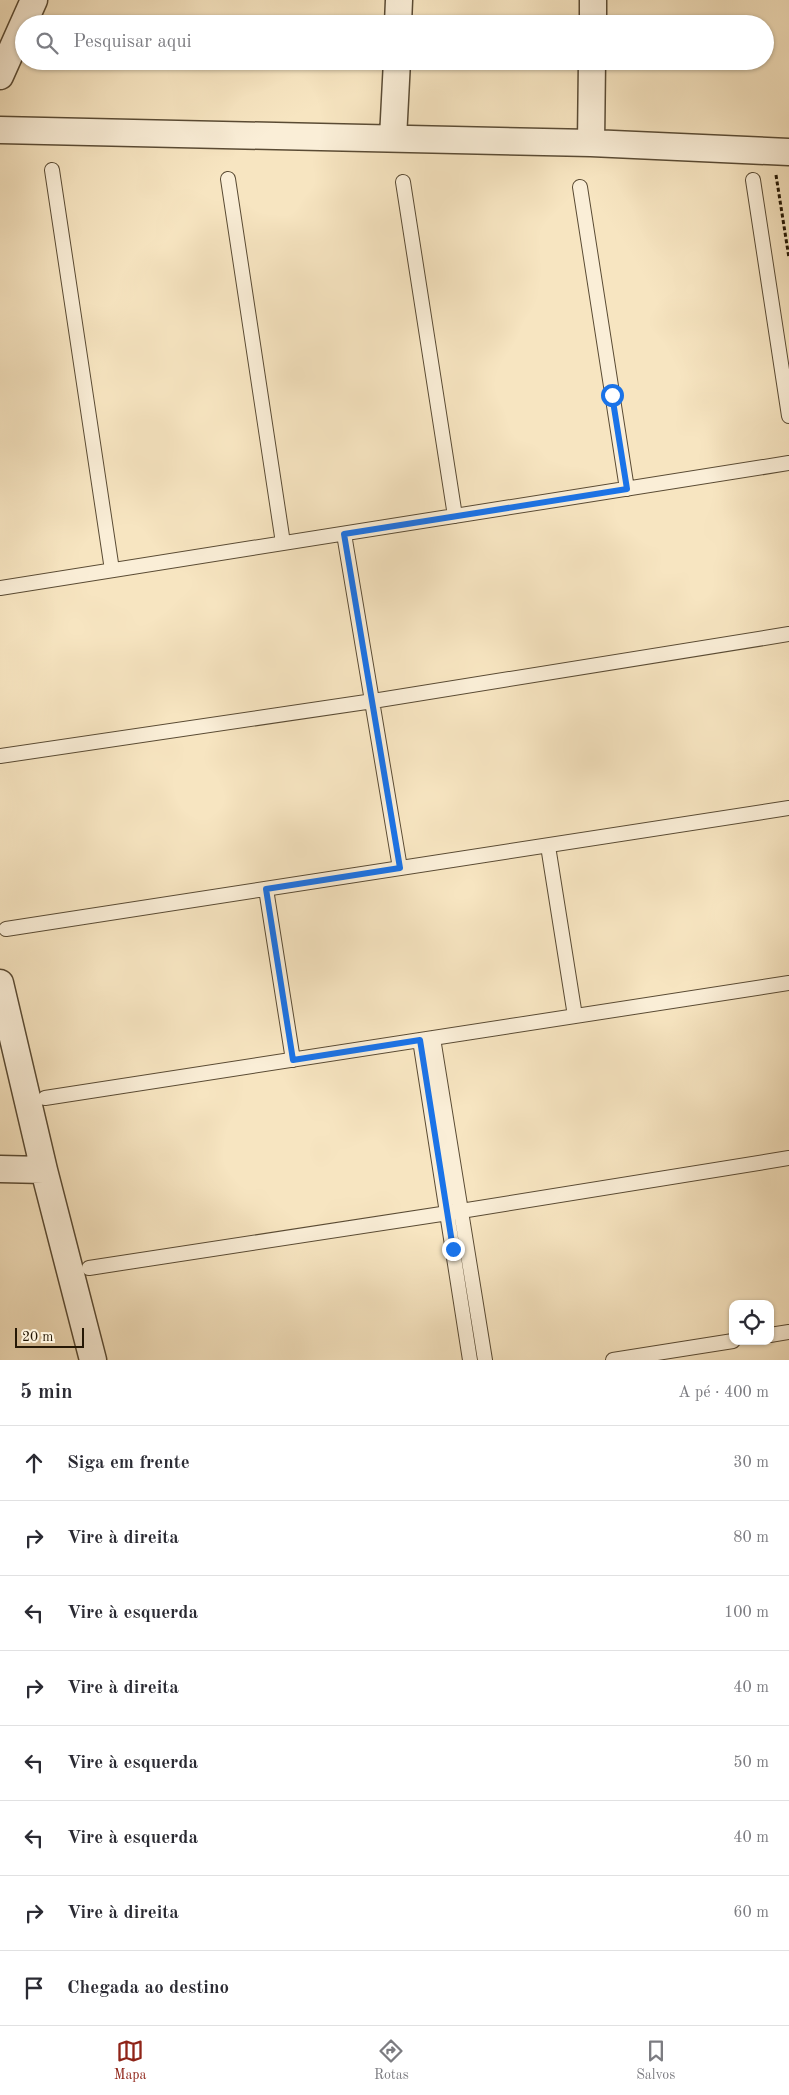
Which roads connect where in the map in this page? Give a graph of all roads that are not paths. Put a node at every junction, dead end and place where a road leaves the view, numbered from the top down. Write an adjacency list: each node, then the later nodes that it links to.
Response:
1 (34, 0): 4 (street)
2 (399, 0): 5 (street)
3 (593, 0): 6 (street)
4 (27, 15)
5 (398, 15)
6 (593, 15)
7 (15, 42): 10 (street)
8 (397, 70): 12 (street)
9 (592, 70): 13 (street)
10 (0, 76)
11 (0, 130): 12 (street)
12 (394, 138): 13 (street)
13 (591, 143): 14 (street)
14 (789, 152)
15 (52, 170): 26 (lane)
16 (228, 179): 25 (lane)
17 (753, 180): 20 (lane)
18 (403, 182): 23 (lane)
19 (580, 188): 22 (lane)
20 (789, 416)
21 (789, 463): 22 (lane)
22 (627, 489): 23 (lane)
23 (455, 516): 24 (lane)
24 (344, 534): 25 (lane); 29 (lane)
25 (283, 543): 26 (lane)
26 (112, 570): 27 (lane)
27 (0, 588)
28 (789, 634): 29 (lane)
29 (373, 701): 30 (lane); 33 (lane)
30 (0, 756)
31 (789, 808): 32 (lane)
32 (548, 846): 33 (lane); 38 (lane)
33 (400, 868): 34 (lane)
34 (266, 889): 35 (lane); 40 (lane)
35 (6, 929)
36 (0, 982): 44 (street)
37 (789, 983): 38 (lane)
38 (575, 1016): 39 (lane)
39 (427, 1039): 40 (lane); 45 (lane)
40 (293, 1060): 41 (lane)
41 (45, 1098)
42 (789, 1158): 45 (lane)
43 (0, 1169): 44 (street)
44 (44, 1170): 50 (street)
45 (454, 1212): 46 (lane); 51 (lane); 52 (lane)
46 (89, 1268)
47 (789, 1332): 48 (lane)
48 (774, 1334)
49 (729, 1342): 53 (lane)
50 (93, 1360)
51 (470, 1360)
52 (484, 1360)
53 (613, 1360)

